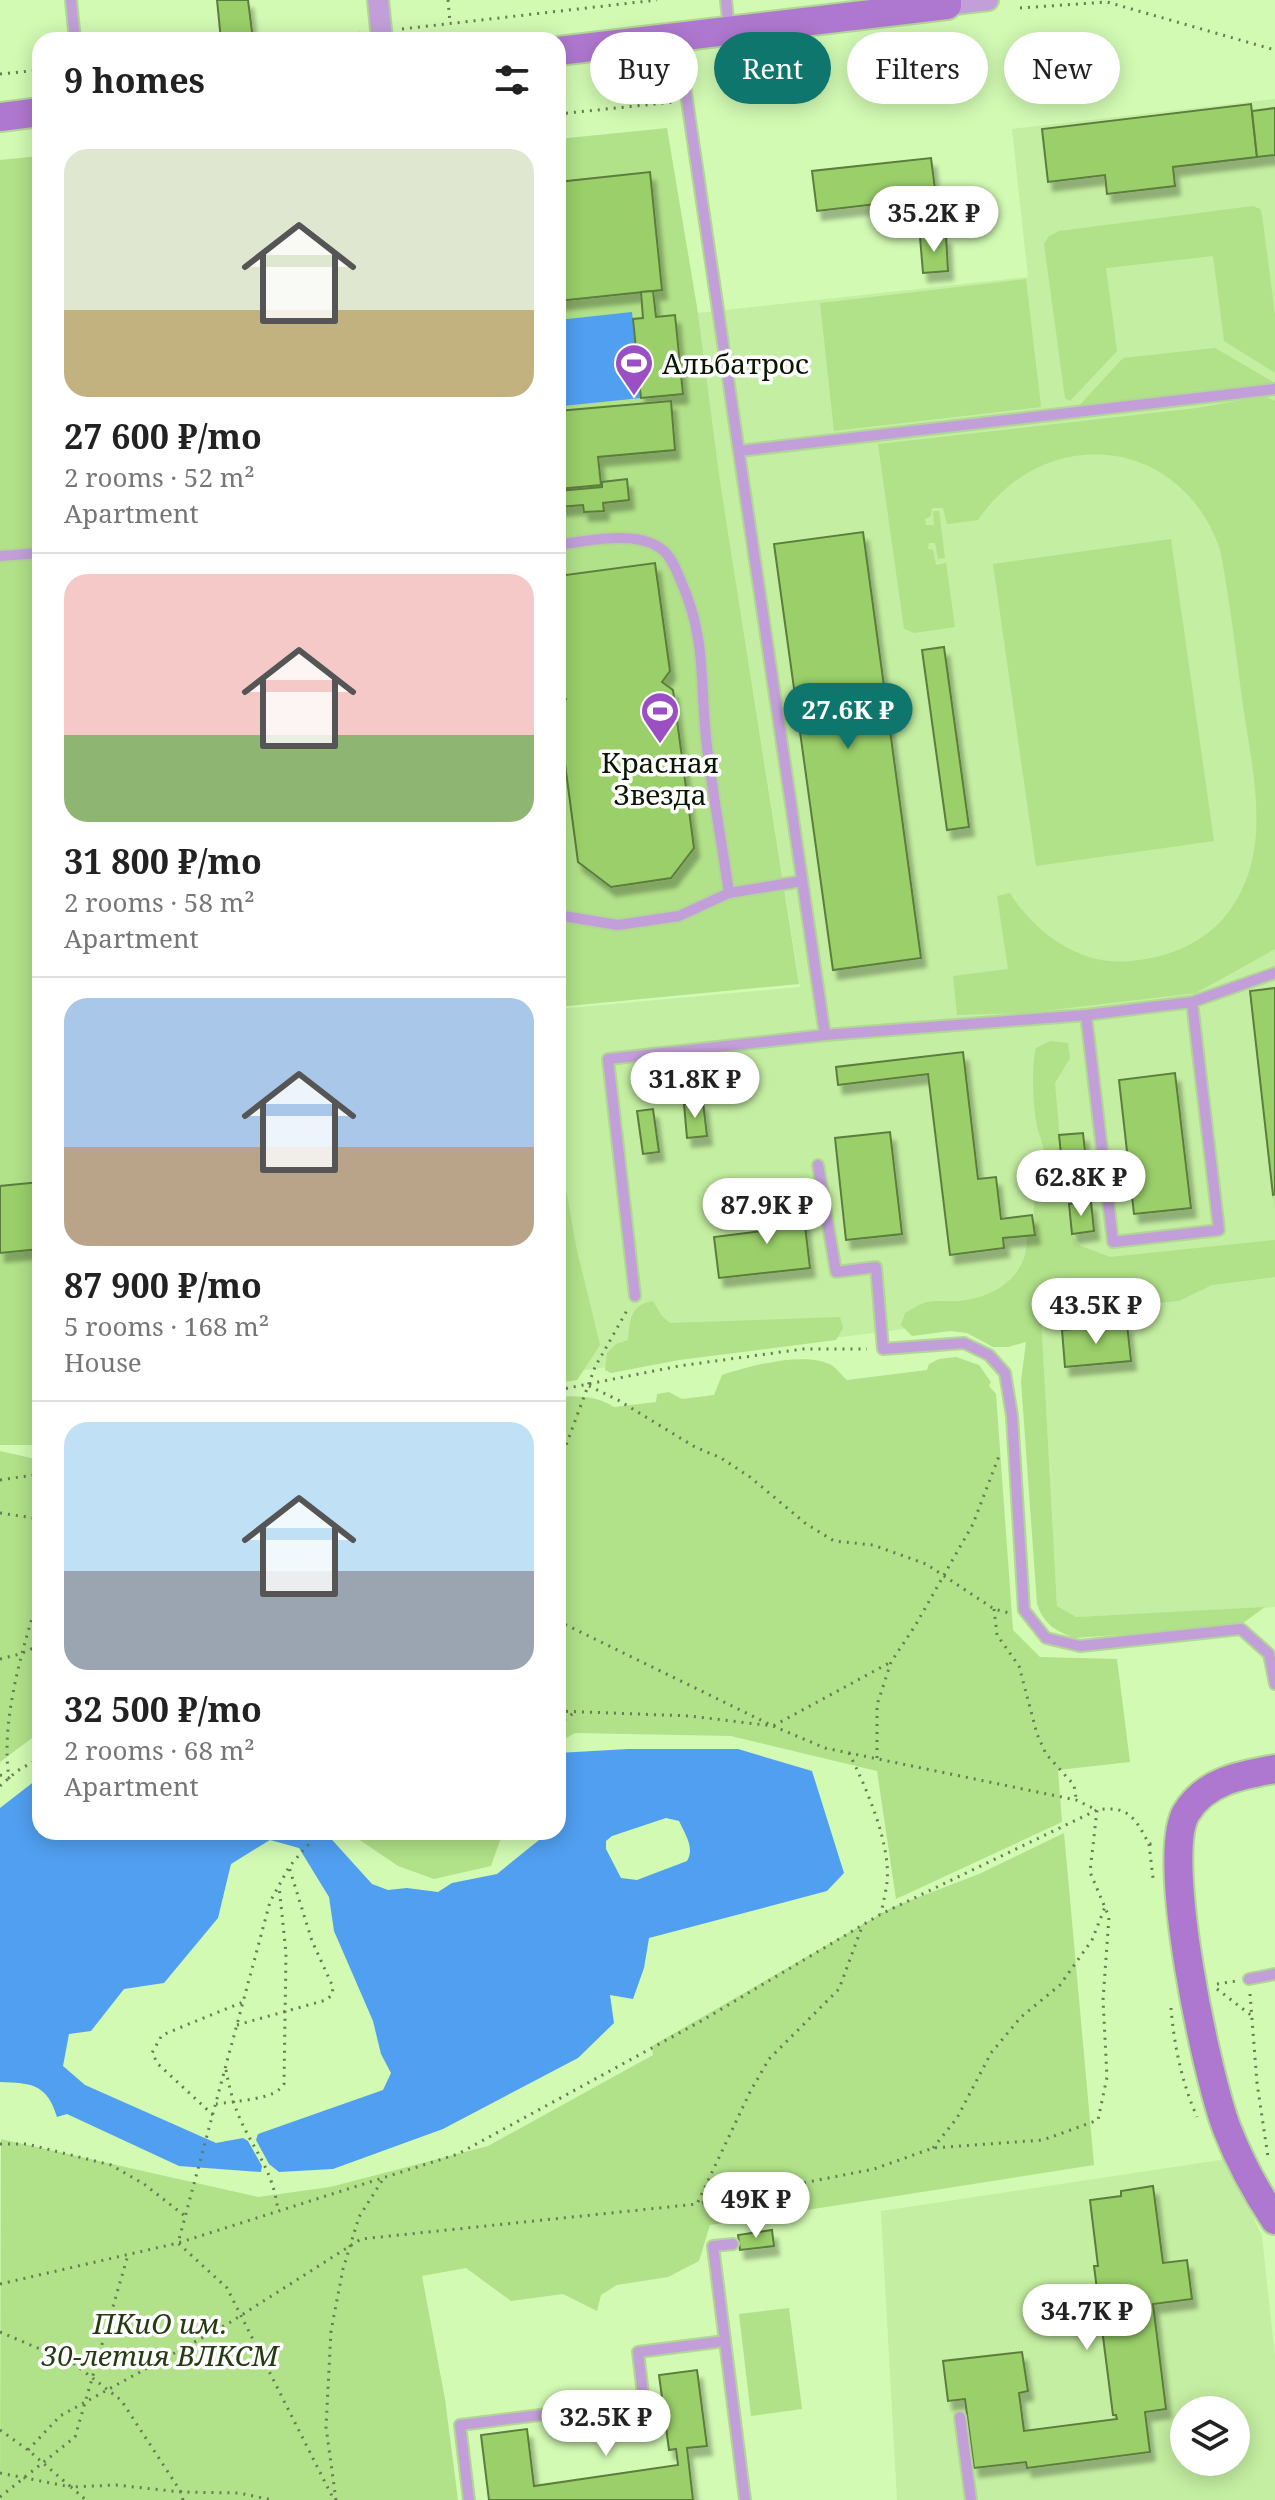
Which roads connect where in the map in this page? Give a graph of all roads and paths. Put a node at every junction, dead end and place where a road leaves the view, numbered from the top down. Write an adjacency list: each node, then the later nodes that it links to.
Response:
1 (71, 0): 11 (lane)
2 (378, 0): 12 (street)
3 (448, 0): 9 (path)
4 (657, 0): 9 (path)
5 (726, 0): 10 (lane)
6 (988, 0): 7 (street)
7 (947, 2): 10 (main road)
8 (1020, 8): 17 (path)
9 (450, 23): 13 (path)
10 (729, 31): 14 (main road)
11 (74, 32)
12 (382, 32)
13 (403, 32)
14 (698, 35)
15 (590, 47): 16 (main road)
16 (566, 50)
17 (1275, 50)
18 (32, 71): 19 (path)
19 (0, 74)
20 (656, 104): 23 (path)
21 (687, 104): 26 (lane)
22 (32, 113): 24 (main road)
23 (566, 113)
24 (0, 117)
25 (1275, 389): 26 (lane)
26 (739, 451): 30 (lane)
27 (566, 544): 31 (lane)
28 (32, 554): 29 (lane)
29 (0, 556)
30 (802, 881): 31 (lane); 36 (lane)
31 (729, 893): 32 (lane)
32 (566, 916)
33 (1275, 973): 34 (lane)
34 (1192, 1002): 35 (lane); 35 (lane)
35 (1086, 1015): 36 (lane)
36 (825, 1035): 38 (lane)
37 (818, 1165): 39 (lane)
38 (635, 1296): 40 (path)
39 (883, 1349): 40 (path); 50 (lane)
40 (589, 1386): 41 (path); 42 (path); 48 (path)
41 (566, 1389)
42 (566, 1446)
43 (1000, 1454): 48 (path)
44 (32, 1475): 45 (path)
45 (0, 1480)
46 (0, 1513): 47 (path)
47 (32, 1518)
48 (943, 1575): 49 (path); 56 (path)
49 (994, 1609): 50 (path); 69 (path)
50 (1028, 1614): 57 (lane)
51 (32, 1617): 54 (path)
52 (566, 1625): 61 (path)
53 (32, 1649): 54 (path)
54 (20, 1654): 55 (path); 67 (path)
55 (0, 1659)
56 (891, 1662): 61 (path); 63 (path)
57 (1275, 1684)
58 (566, 1711): 59 (path)
59 (576, 1711): 60 (path); 61 (path)
60 (566, 1719)
61 (773, 1726): 62 (path)
62 (849, 1753): 63 (path); 76 (path)
63 (877, 1758): 69 (path)
64 (32, 1763): 67 (path)
65 (1275, 1764): 72 (main road)
66 (0, 1775): 67 (path)
67 (9, 1778): 68 (path)
68 (0, 1786)
69 (1076, 1800): 70 (path)
70 (1097, 1810): 72 (path); 75 (path); 76 (path)
71 (312, 1840): 73 (path)
72 (1178, 1845): 96 (main road)
73 (289, 1867): 74 (path); 82 (path)
74 (279, 1885): 81 (path); 82 (path)
75 (1105, 1907): 90 (path); 90 (path)
76 (881, 1914): 77 (path)
77 (863, 1924): 92 (path); 93 (path)
78 (1275, 1974): 79 (lane)
79 (1249, 1979): 83 (path)
80 (1212, 1985): 83 (path)
81 (243, 2002): 84 (path); 88 (path)
82 (285, 2011): 84 (path); 86 (path)
83 (1252, 2016): 91 (path)
84 (237, 2025): 85 (path)
85 (225, 2068): 86 (path); 87 (path)
86 (234, 2101): 87 (path); 94 (path)
87 (216, 2104): 88 (path)
88 (213, 2115): 95 (path)
89 (0, 2144): 95 (path)
90 (933, 2148): 93 (path)
91 (1269, 2169)
92 (385, 2177): 94 (path); 99 (path)
93 (697, 2204): 99 (path)
94 (278, 2211): 97 (path)
95 (185, 2217): 97 (path)
96 (1275, 2220)
97 (178, 2243): 100 (path); 102 (path)
98 (733, 2244): 104 (lane)
99 (349, 2247): 102 (path); 120 (path)
100 (128, 2255): 101 (path); 105 (path)
101 (0, 2284)
102 (242, 2315): 106 (path); 120 (path)
103 (0, 2332): 105 (path)
104 (725, 2341): 121 (lane); 122 (lane)
105 (92, 2378): 106 (path); 107 (path)
106 (108, 2389): 107 (path); 115 (path)
107 (86, 2402): 110 (path); 111 (path)
108 (960, 2417): 123 (lane)
109 (0, 2430): 110 (path)
110 (28, 2450): 111 (path)
111 (43, 2463): 113 (path); 114 (path)
112 (0, 2473): 113 (path)
113 (27, 2476): 114 (path); 116 (path)
114 (71, 2487): 115 (path); 117 (path)
115 (181, 2492): 118 (path); 119 (path)
116 (0, 2497)
117 (86, 2500)
118 (183, 2500)
119 (272, 2500)
120 (335, 2500)
121 (469, 2500)
122 (745, 2500)
123 (971, 2500)

